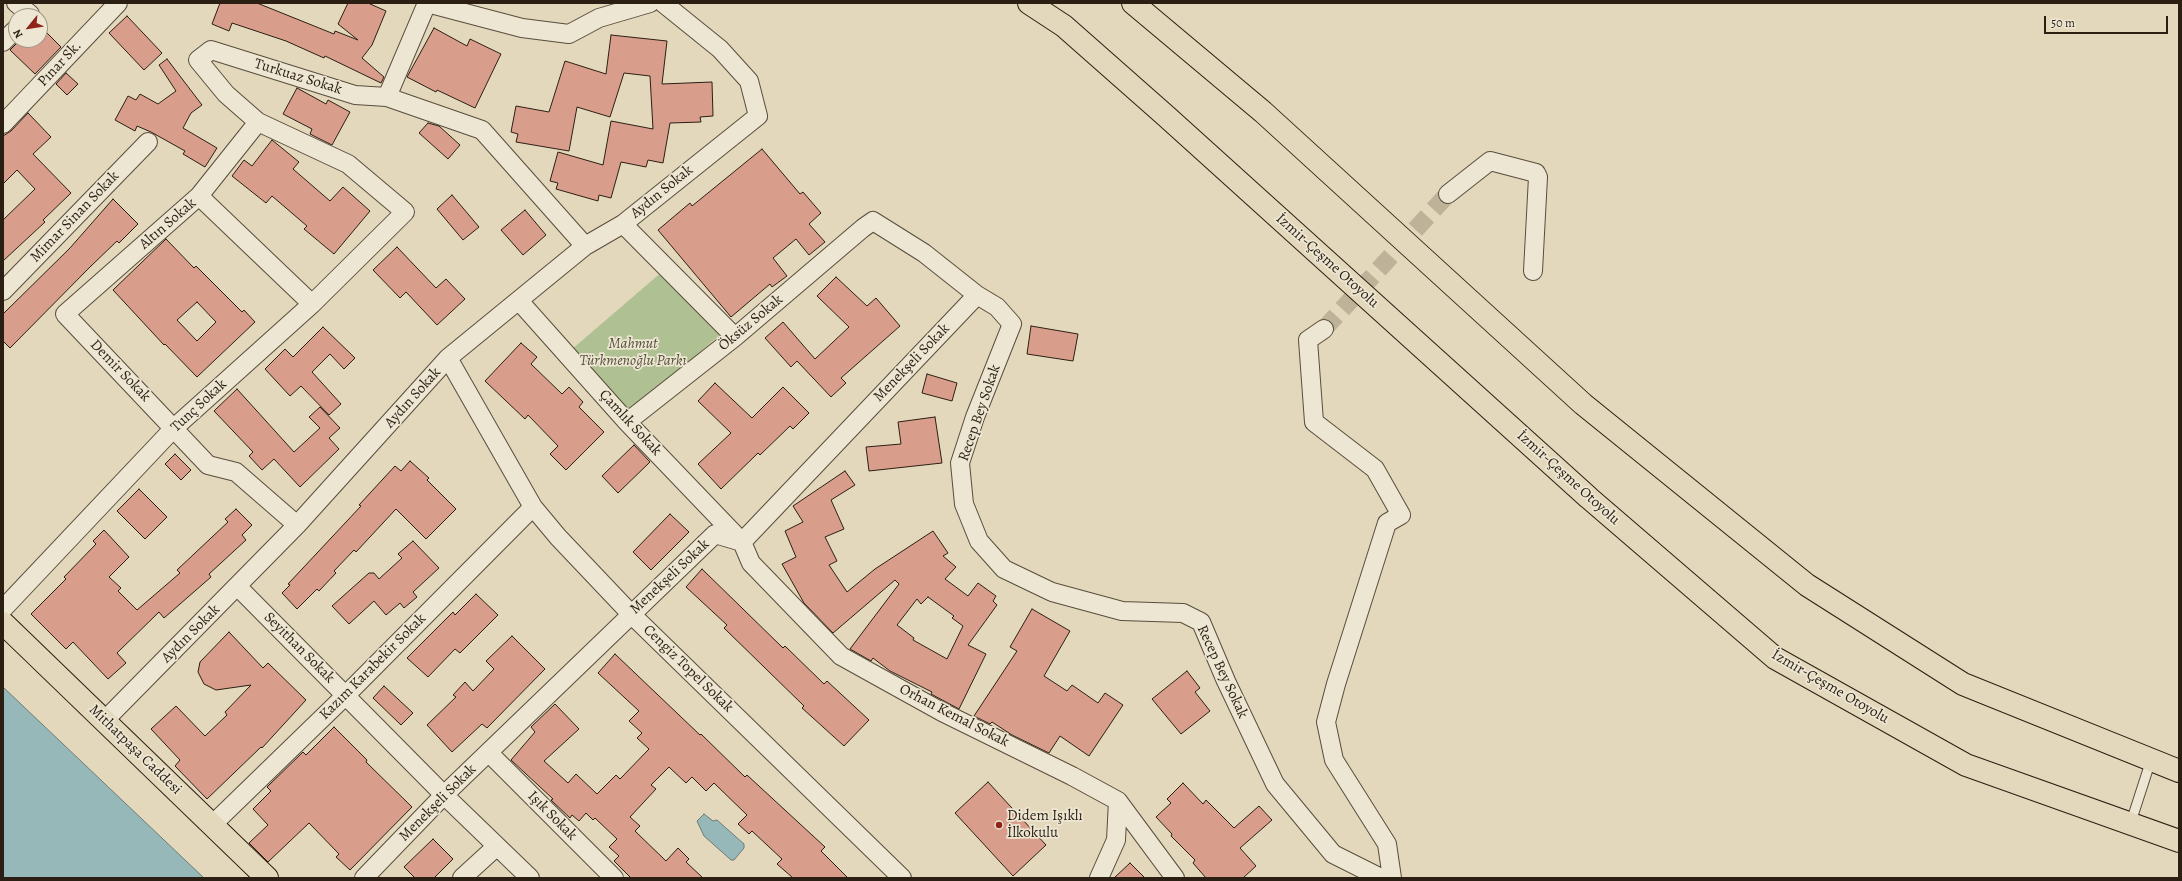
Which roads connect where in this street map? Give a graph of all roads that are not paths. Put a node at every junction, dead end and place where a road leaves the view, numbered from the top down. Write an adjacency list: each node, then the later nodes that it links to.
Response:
1 (118, 3): 9 (street, Pınar Sk.)
2 (427, 3): 3 (street); 7 (street)
3 (650, 3)
4 (663, 3): 14 (street, Aydın Sokak)
5 (1029, 3): 42 (main road, İzmir-Çeşme Otoyolu)
6 (1133, 3): 37 (main road)
7 (387, 97): 8 (street, Turkuaz Sokak); 15 (street)
8 (258, 122): 12 (street, Altın Sokak); 20 (street, Tunç Sokak)
9 (3, 124)
10 (148, 142): 17 (street, Mimar Sinan Sokak)
11 (1448, 194): 16 (street)
12 (199, 196): 20 (street); 21 (street, Altın Sokak)
13 (873, 222): 18 (street, Recep Bey Sokak); 23 (street, Öksüz Sokak)
14 (623, 224): 15 (street, Aydın Sokak); 23 (street)
15 (585, 246): 19 (street, Aydın Sokak)
16 (1533, 271)
17 (3, 291)
18 (977, 295): 29 (street, Menekşeli Sokak); 53 (street, Recep Bey Sokak)
19 (520, 302): 24 (street, Aydın Sokak); 25 (street, Çamlık Sokak)
20 (312, 304): 26 (street, Tunç Sokak)
21 (65, 314): 26 (street, Demir Sokak)
22 (1324, 329): 54 (street)
23 (735, 338): 25 (street, Öksüz Sokak)
24 (448, 358): 27 (street, Cengiz Topel Sokak); 28 (street, Aydın Sokak)
25 (627, 422): 29 (street, Çamlık Sokak)
26 (174, 428): 28 (street, Demir Sokak); 31 (street, Tunç Sokak)
27 (533, 507): 32 (street, Cengiz Topel Sokak); 34 (street, Kazım Karabekir Sokak)
28 (297, 525): 30 (street, Aydın Sokak)
29 (742, 542): 32 (street, Menekşeli Sokak); 40 (street, Orhan Kemal Sokak)
30 (238, 587): 34 (street, Seyithan Sokak); 35 (street, Aydın Sokak)
31 (3, 609)
32 (631, 614): 36 (street, Menekşeli Sokak); 50 (street, Cengiz Topel Sokak)
33 (3, 623): 35 (main road, Mithatpaşa Caddesi)
34 (346, 696): 39 (street, Seyithan Sokak); 41 (street, Kazım Karabekir Sokak)
35 (105, 720): 41 (main road, Mithatpaşa Caddesi)
36 (489, 753): 39 (street, Menekşeli Sokak); 49 (street, Işık Sokak)
37 (2151, 760): 38 (main road); 42 (lane)
38 (2179, 771)
39 (444, 795): 44 (street, Seyithan Sokak); 47 (street, Menekşeli Sokak)
40 (1118, 801): 51 (street); 52 (street, Orhan Kemal Sokak)
41 (212, 825): 46 (main road, Mithatpaşa Caddesi)
42 (2130, 825): 43 (main road, İzmir-Çeşme Otoyolu)
43 (2179, 841)
44 (497, 846): 45 (street, Seyithan Sokak); 48 (street)
45 (526, 877)
46 (267, 878)
47 (364, 878)
48 (462, 878)
49 (614, 878)
50 (902, 878)
51 (1099, 878)
52 (1175, 878)
53 (1381, 878)
54 (1392, 878)

